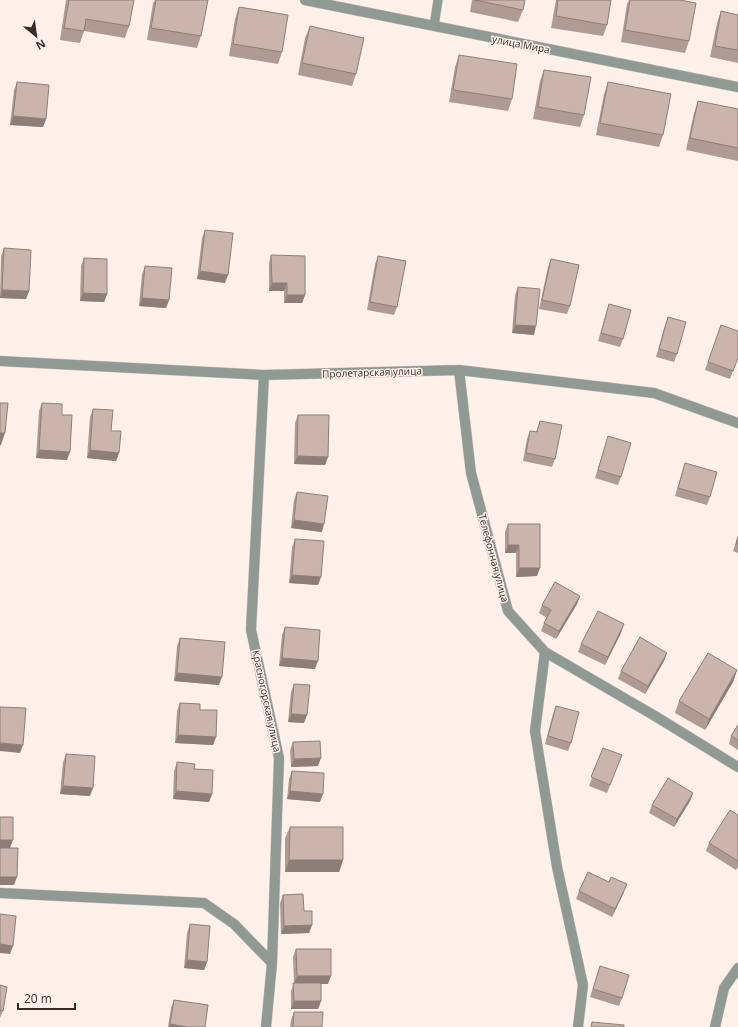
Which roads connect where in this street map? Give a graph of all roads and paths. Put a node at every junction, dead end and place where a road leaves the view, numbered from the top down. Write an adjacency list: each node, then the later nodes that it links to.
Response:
1 (305, 0): 3 (street, улица Мира)
2 (438, 0): 3 (lane)
3 (434, 26): 4 (street, улица Мира)
4 (738, 87)
5 (0, 361): 7 (street, Пролетарская улица)
6 (459, 370): 7 (street, Пролетарская улица); 8 (street, Пролетарская улица); 9 (street, Телефонная улица)
7 (264, 375): 12 (street, Красногорская улица)
8 (738, 423)
9 (545, 652): 10 (street, Телефонная улица); 15 (street)
10 (738, 767)
11 (0, 893): 12 (street)
12 (272, 963): 14 (street, Красногорская улица)
13 (738, 968): 16 (street)
14 (266, 1027)
15 (578, 1027)
16 (715, 1027)

